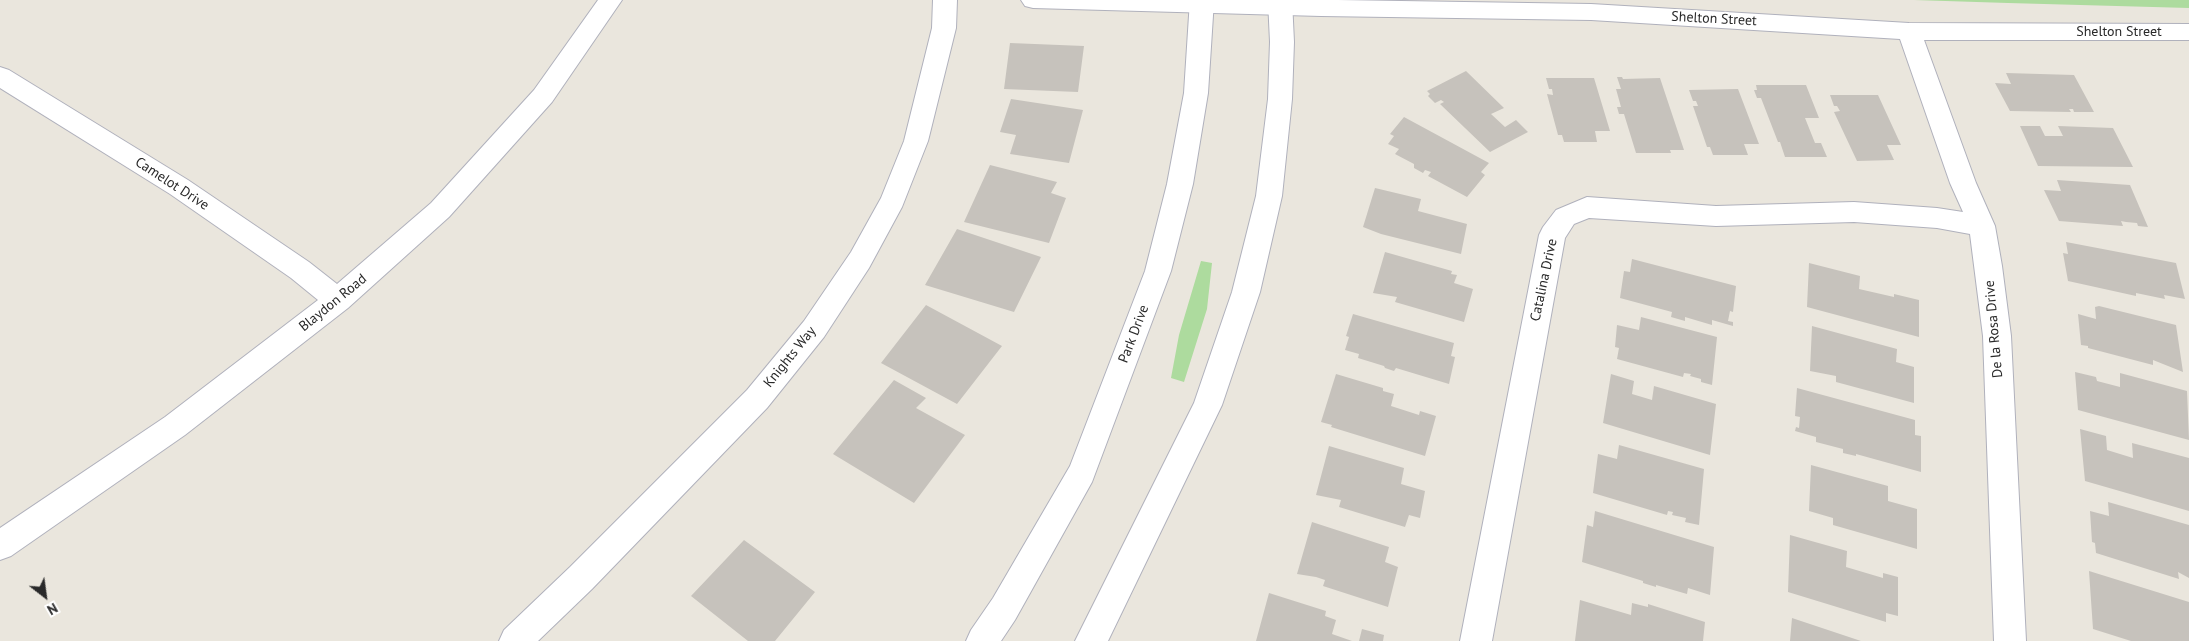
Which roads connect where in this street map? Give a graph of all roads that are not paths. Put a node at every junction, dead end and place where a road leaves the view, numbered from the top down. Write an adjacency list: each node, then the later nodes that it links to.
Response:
1 (610, 0): 11 (street, Blaydon Road)
2 (945, 0): 13 (street, Knights Way)
3 (1033, 0): 4 (street, Shelton Street)
4 (1202, 3): 5 (street, Shelton Street); 14 (street, Park Drive)
5 (1280, 4): 6 (street, Shelton Street); 15 (street)
6 (1593, 6): 7 (street, Shelton Street)
7 (1909, 31): 8 (street, Shelton Street); 10 (street, De la Rosa Drive)
8 (2189, 32)
9 (0, 76): 11 (street, Camelot Drive)
10 (1982, 226): 16 (street, Catalina Drive); 17 (street, De la Rosa Drive)
11 (338, 300): 12 (street, Blaydon Road)
12 (0, 546)
13 (515, 641)
14 (982, 641)
15 (1091, 641)
16 (1476, 641)
17 (2010, 641)

